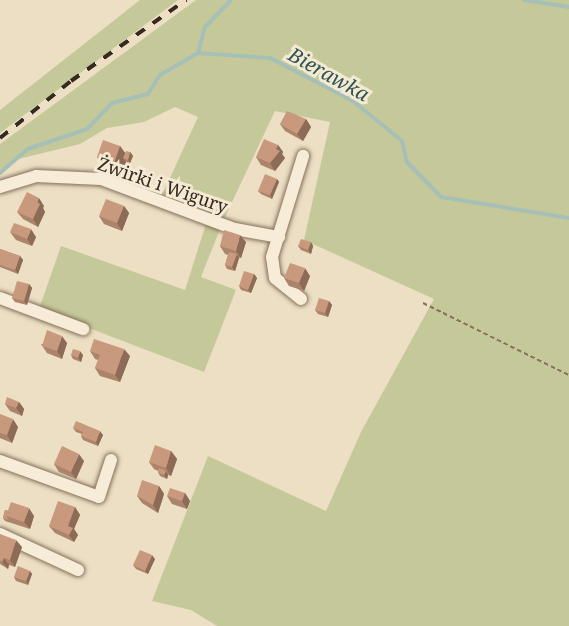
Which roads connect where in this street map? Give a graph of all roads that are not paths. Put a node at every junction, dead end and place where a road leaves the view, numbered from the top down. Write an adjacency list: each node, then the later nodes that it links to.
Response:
1 (303, 156): 3 (street)
2 (0, 187): 3 (street, Żwirki i Wigury)
3 (279, 237): 5 (street)
4 (0, 298): 6 (street)
5 (301, 299)
6 (83, 329)
7 (111, 460): 8 (street)
8 (0, 461)
9 (0, 534): 10 (street)
10 (78, 570)

